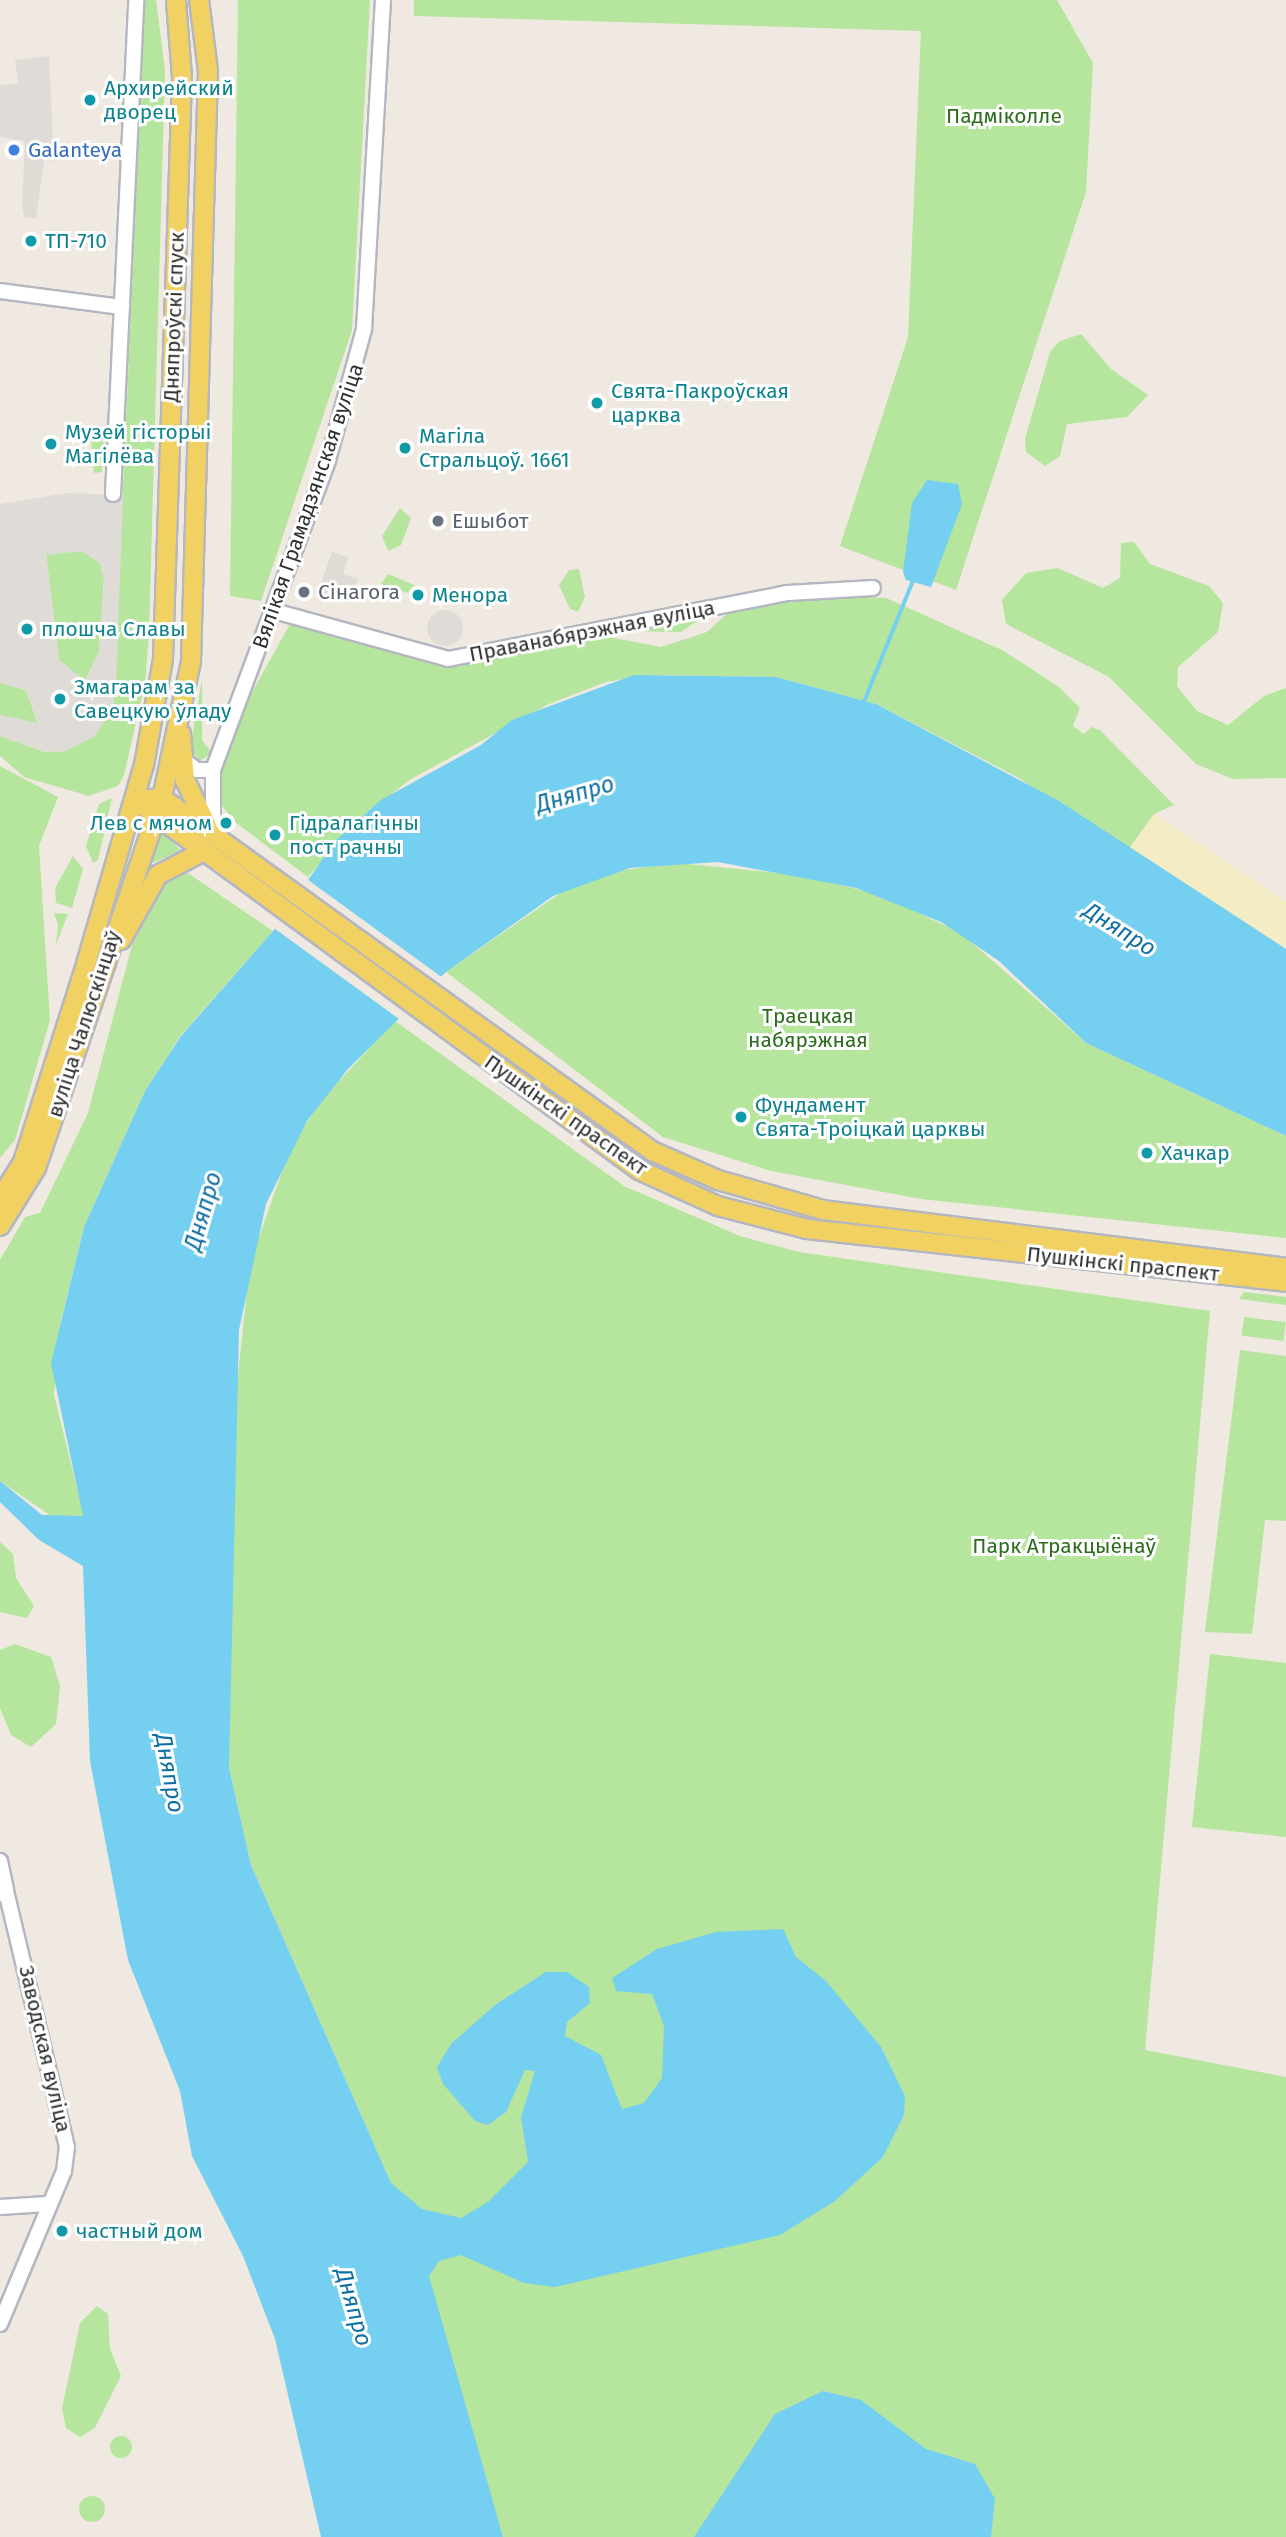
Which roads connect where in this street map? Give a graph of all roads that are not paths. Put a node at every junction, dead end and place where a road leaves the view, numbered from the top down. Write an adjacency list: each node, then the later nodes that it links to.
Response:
1 (136, 0): 6 (street)
2 (176, 0): 14 (main road, Дняпроўскі спуск)
3 (199, 0): 10 (main road, Дняпроўскі спуск)
4 (383, 0): 9 (street, Вялікая Грамадзянская вуліца)
5 (0, 290): 6 (street)
6 (122, 307): 7 (street)
7 (113, 494)
8 (873, 588): 9 (street, Праванабярэжная вуліца)
9 (274, 611): 12 (street, Вялікая Грамадзянская вуліца)
10 (179, 727): 11 (main road, Пушкінскі праспект); 13 (main road, Дняпроўскі спуск)
11 (185, 761): 12 (street); 16 (main road, Пушкінскі праспект)
12 (213, 770): 16 (street, Вялікая Грамадзянская вуліца)
13 (162, 798): 14 (main road); 15 (main road, вуліца Чалюскінцаў); 16 (main road, Пушкінскі праспект)
14 (135, 800): 15 (main road, Пушкінскі праспект); 19 (main road, вуліца Чалюскінцаў)
15 (155, 817): 17 (main road, Пушкінскі праспект); 18 (main road, вуліца Чалюскінцаў)
16 (214, 835): 21 (main road, Пушкінскі праспект)
17 (200, 853): 18 (main road); 22 (main road, Пушкінскі праспект)
18 (86, 1018): 20 (main road, вуліца Чалюскінцаў)
19 (0, 1199)
20 (0, 1226)
21 (1286, 1268)
22 (1286, 1282)
23 (0, 1861): 24 (street, Заводская вуліца)
24 (3, 1892): 25 (street, Заводская вуліца)
25 (47, 2204): 26 (street); 27 (street, Заводская вуліца)
26 (0, 2207)
27 (0, 2324)

